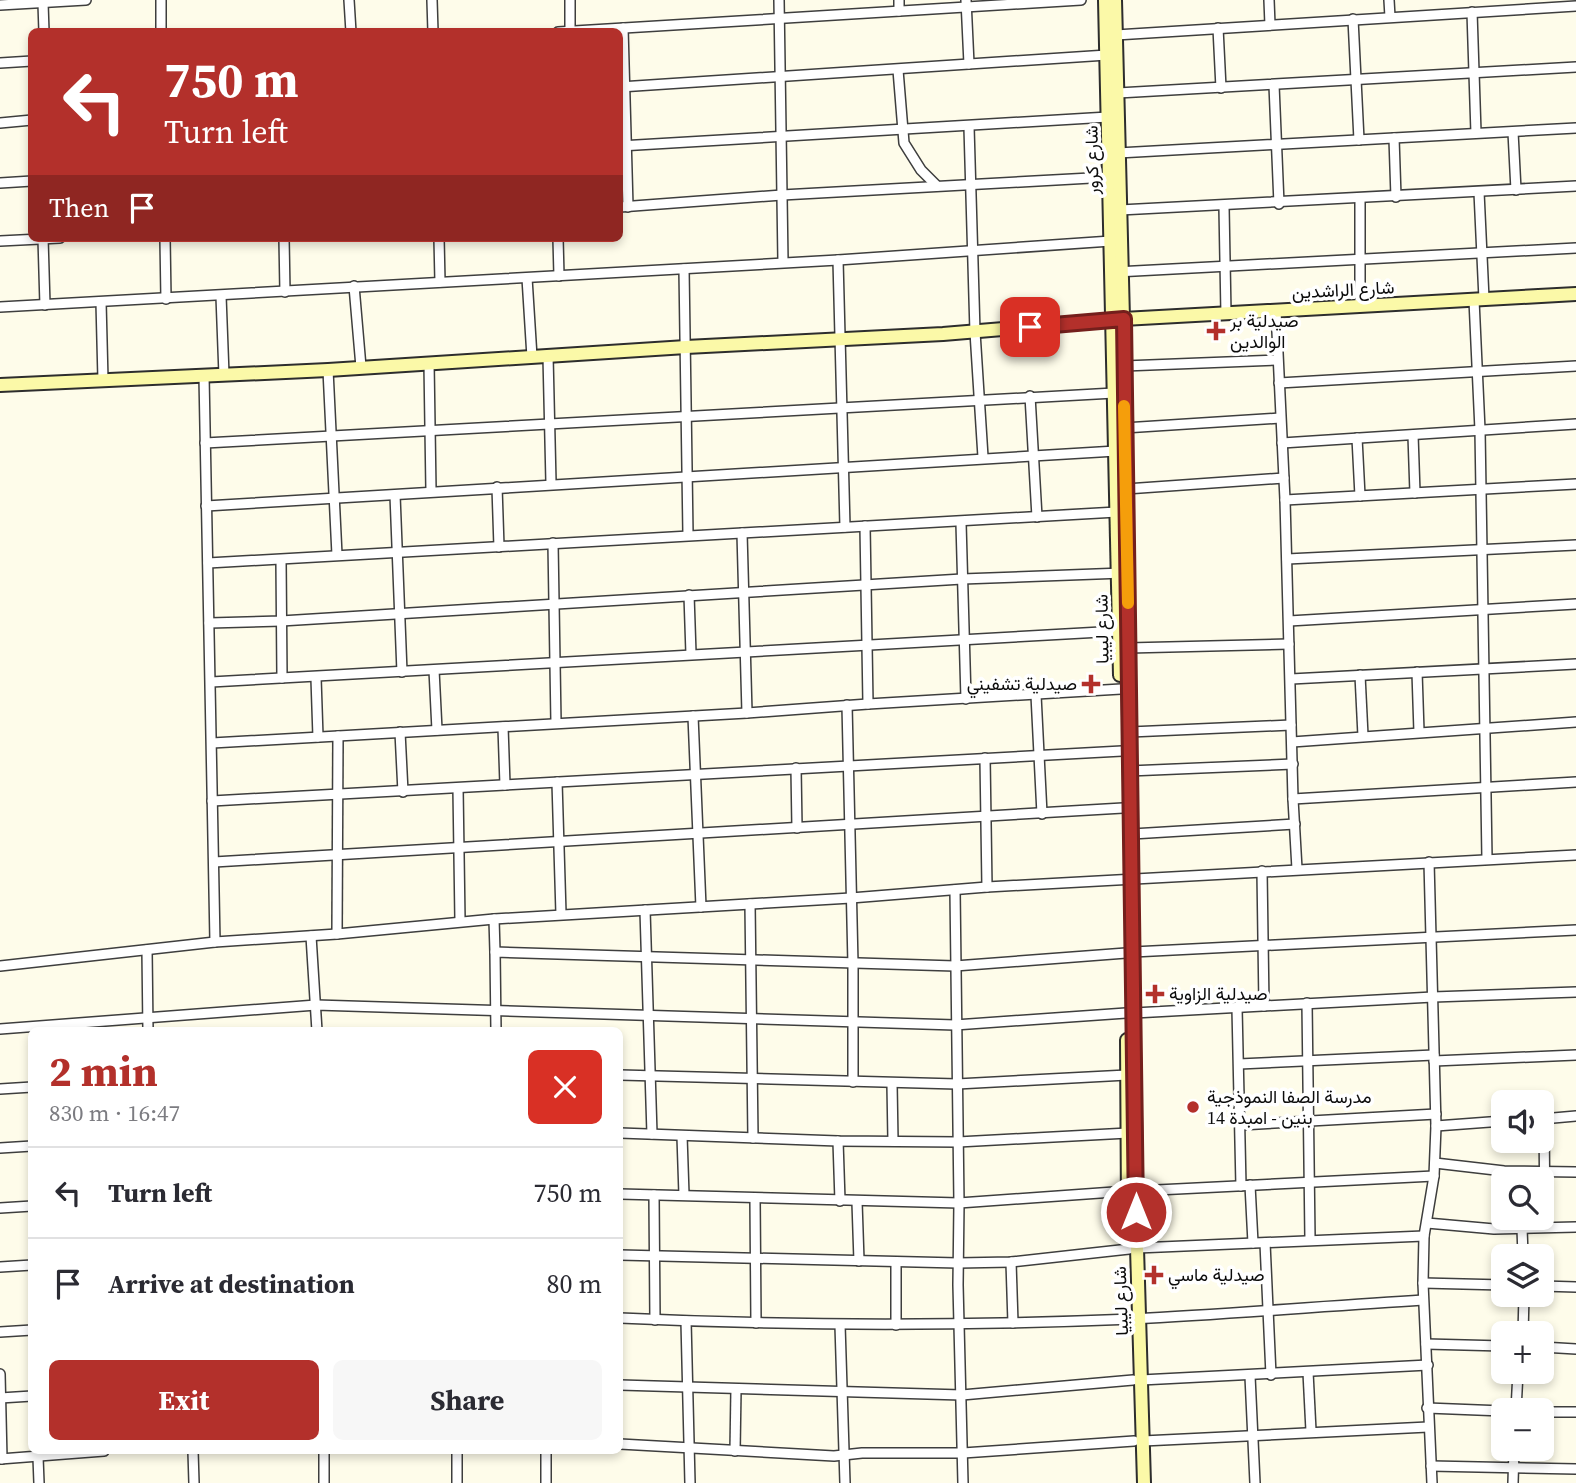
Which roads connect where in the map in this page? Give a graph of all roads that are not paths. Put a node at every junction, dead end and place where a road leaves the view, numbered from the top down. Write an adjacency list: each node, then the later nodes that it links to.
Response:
1 (86, 0): 13 (street)
2 (161, 0): 25 (street)
3 (349, 0): 26 (street)
4 (432, 0): 27 (street)
5 (570, 0): 28 (street)
6 (779, 0): 21 (street)
7 (899, 0): 18 (street)
8 (1081, 0): 14 (street)
9 (1105, 0): 32 (main road, شارع كرور)
10 (1115, 0): 31 (main road, شارع كرور)
11 (1269, 0): 23 (street)
12 (1390, 0): 20 (street)
13 (43, 3): 15 (street); 24 (street)
14 (966, 3): 18 (street); 35 (street)
15 (0, 5)
16 (1511, 5): 17 (street); 19 (street)
17 (1576, 6)
18 (899, 11): 21 (street)
19 (1472, 12): 20 (street); 38 (street)
20 (1390, 17): 22 (street)
21 (779, 19): 29 (street); 39 (street)
22 (1353, 19): 23 (street); 40 (street)
23 (1270, 25): 30 (street)
24 (44, 28)
25 (161, 28)
26 (351, 28)
27 (433, 28)
28 (570, 28)
29 (623, 28)
30 (1218, 28): 31 (street); 43 (street)
31 (1116, 35): 44 (main road, شارع كرور)
32 (1107, 55): 35 (street); 45 (main road, شارع كرور)
33 (28, 61): 34 (street)
34 (0, 63)
35 (969, 64): 37 (street)
36 (1576, 67): 38 (street)
37 (898, 70): 39 (street); 50 (street)
38 (1474, 73): 40 (street); 52 (street)
39 (780, 76): 42 (street); 53 (street)
40 (1356, 80): 41 (street); 55 (street)
41 (1275, 85): 43 (street); 56 (street)
42 (623, 87)
43 (1221, 88): 44 (street)
44 (1118, 93): 58 (main road, شارع كرور)
45 (1108, 117): 48 (street); 59 (main road, شارع كرور)
46 (28, 120): 47 (street)
47 (0, 122)
48 (969, 127): 50 (street); 62 (street)
49 (1576, 128): 51 (street)
50 (902, 131): 53 (street); 63 (street)
51 (1513, 132): 52 (street); 65 (street)
52 (1476, 133): 54 (street)
53 (781, 138): 57 (street); 67 (street)
54 (1394, 138): 55 (street); 68 (street)
55 (1359, 140): 56 (street)
56 (1276, 145): 58 (street); 70 (street)
57 (623, 146): 71 (street)
58 (1118, 153): 73 (main road, شارع كرور)
59 (1109, 177): 62 (street); 76 (main road, شارع كرور)
60 (28, 181): 61 (street)
61 (0, 183)
62 (972, 183): 63 (street); 83 (street)
63 (937, 186): 67 (street)
64 (1576, 186): 65 (street)
65 (1516, 190): 66 (street)
66 (1479, 192): 68 (street); 84 (street)
67 (782, 195): 71 (street); 87 (street)
68 (1396, 197): 69 (street)
69 (1360, 199): 70 (street); 85 (street)
70 (1279, 204): 72 (street)
71 (624, 207)
72 (1224, 207): 73 (street); 88 (street)
73 (1121, 211): 90 (main road, شارع كرور)
74 (28, 239): 75 (street)
75 (0, 241)
76 (1111, 241): 83 (street); 90 (main road, شارع كرور)
77 (43, 242): 101 (street)
78 (165, 242): 98 (street)
79 (284, 242): 95 (street)
80 (439, 242): 93 (street)
81 (558, 242): 91 (street)
82 (1576, 248): 84 (street)
83 (973, 251): 86 (street); 107 (street)
84 (1482, 252): 85 (street); 99 (street)
85 (1360, 259): 88 (street); 102 (street)
86 (838, 260): 87 (street); 108 (street)
87 (783, 262): 89 (street)
88 (1225, 266): 90 (street); 105 (street)
89 (684, 268): 91 (street); 109 (street)
90 (1117, 272): 106 (main road, شارع كرور)
91 (559, 276): 92 (street)
92 (527, 278): 93 (street); 111 (street)
93 (440, 282): 94 (street)
94 (354, 286): 95 (street); 116 (street)
95 (285, 292): 97 (street)
96 (1576, 294): 99 (main road, شارع الراشدين)
97 (221, 296): 98 (street); 119 (street)
98 (166, 299): 100 (street)
99 (1479, 300): 102 (main road, شارع الراشدين); 118 (street)
100 (101, 302): 101 (street); 121 (street)
101 (45, 305): 103 (street)
102 (1360, 306): 104 (main road, شارع الراشدين)
103 (0, 307)
104 (1276, 311): 105 (main road, شارع الراشدين); 112 (street)
105 (1226, 314): 106 (main road, شارع الراشدين)
106 (1118, 320): 107 (main road, شارع الراشدين); 114 (main road, شارع ليبيا); 124 (main road, شارع ليبيا)
107 (975, 332): 108 (main road, شارع الراشدين); 126 (street)
108 (841, 339): 109 (main road, شارع الراشدين); 127 (street)
109 (686, 347): 110 (main road, شارع الراشدين); 128 (street)
110 (548, 356): 111 (main road, شارع الراشدين); 130 (street)
111 (532, 357): 113 (main road, شارع الراشدين)
112 (1277, 360): 114 (street); 122 (street)
113 (429, 363): 116 (main road, شارع الراشدين); 133 (street)
114 (1124, 366): 132 (main road, شارع ليبيا)
115 (1576, 366): 118 (street)
116 (361, 367): 117 (main road, شارع الراشدين)
117 (328, 370): 119 (main road, شارع الراشدين); 135 (street)
118 (1477, 372): 122 (street); 134 (street)
119 (224, 375): 120 (main road, شارع الراشدين)
120 (204, 376): 121 (main road, شارع الراشدين); 138 (street)
121 (103, 380): 123 (main road, شارع الراشدين)
122 (1279, 383): 129 (street)
123 (0, 385)
124 (1114, 393): 125 (street); 140 (main road, شارع ليبيا)
125 (1030, 396): 126 (street); 141 (street)
126 (980, 399): 127 (street); 142 (street)
127 (841, 408): 128 (street); 143 (street)
128 (687, 416): 130 (street); 144 (street)
129 (1280, 418): 132 (street); 139 (street)
130 (549, 424): 133 (street); 146 (street)
131 (1576, 424): 134 (street)
132 (1124, 428): 149 (main road, شارع ليبيا)
133 (430, 430): 135 (street); 151 (street)
134 (1480, 430): 136 (street); 150 (street)
135 (332, 435): 138 (street); 155 (street)
136 (1413, 435): 137 (street); 152 (street)
137 (1357, 438): 139 (street); 154 (street)
138 (205, 443): 157 (street)
139 (1282, 443): 145 (street)
140 (1115, 451): 141 (street); 158 (main road, شارع ليبيا)
141 (1032, 455): 142 (street); 159 (street)
142 (983, 457): 143 (street)
143 (842, 468): 144 (street); 162 (street)
144 (687, 475): 146 (street); 165 (street)
145 (1284, 478): 149 (street); 156 (street)
146 (551, 483): 148 (street)
147 (1576, 484): 150 (street)
148 (497, 487): 151 (street); 168 (street)
149 (1126, 489): 163 (main road, شارع ليبيا)
150 (1481, 490): 152 (street); 169 (street)
151 (431, 491): 153 (street)
152 (1415, 493): 154 (street)
153 (396, 495): 155 (street); 170 (street)
154 (1360, 496): 156 (street)
155 (335, 498): 157 (street); 171 (street)
156 (1285, 500): 172 (street)
157 (206, 506): 174 (street)
158 (1117, 512): 159 (street); 163 (main road, شارع ليبيا)
159 (1037, 517): 160 (street)
160 (961, 523): 161 (street); 176 (street)
161 (865, 526): 162 (street); 177 (street)
162 (845, 527): 164 (street)
163 (1122, 531): 175 (main road, شارع ليبيا)
164 (742, 533): 165 (street); 178 (street)
165 (688, 535): 166 (street)
166 (553, 543): 168 (street); 180 (street)
167 (1576, 545): 169 (street)
168 (499, 547): 170 (street)
169 (1482, 550): 172 (street); 182 (street)
170 (397, 553): 171 (street); 183 (street)
171 (337, 555): 173 (street)
172 (1287, 559): 185 (street)
173 (281, 560): 174 (street); 184 (street)
174 (208, 563): 186 (street)
175 (1123, 573): 176 (street); 187 (main road, شارع ليبيا); 191 (main road, شارع ليبيا)
176 (962, 579): 177 (street); 188 (street)
177 (866, 585): 178 (street); 190 (street)
178 (744, 592): 179 (street); 192 (street)
179 (689, 595): 180 (street); 193 (street)
180 (553, 603): 183 (street); 194 (street)
181 (1576, 604): 182 (street)
182 (1483, 609): 185 (street); 196 (street)
183 (400, 613): 184 (street); 198 (street)
184 (281, 621): 186 (street); 201 (street)
185 (1289, 621): 189 (street)
186 (209, 623): 204 (street)
187 (1119, 631): 188 (street); 205 (main road, شارع ليبيا)
188 (964, 639): 190 (street); 207 (street)
189 (1289, 644): 191 (street); 203 (street)
190 (866, 645): 192 (street); 208 (street)
191 (1128, 648): 219 (main road, شارع ليبيا)
192 (745, 652): 193 (street); 210 (street)
193 (691, 654): 194 (street)
194 (554, 662): 197 (street); 213 (street)
195 (1576, 664): 196 (street)
196 (1483, 669): 199 (street); 216 (street)
197 (434, 670): 198 (street); 217 (street)
198 (402, 672): 202 (street)
199 (1417, 672): 200 (street); 220 (street)
200 (1360, 675): 203 (street); 222 (street)
201 (282, 678): 202 (street); 204 (street)
202 (316, 678): 223 (street)
203 (1291, 679): 214 (street)
204 (211, 682): 225 (street)
205 (1121, 689): 206 (street); 226 (main road, شارع ليبيا)
206 (1036, 695): 207 (street); 227 (street)
207 (966, 699): 208 (street)
208 (868, 704): 209 (street)
209 (847, 705): 210 (street); 230 (street)
210 (747, 713): 211 (street)
211 (693, 716): 213 (street); 233 (street)
212 (1576, 722): 216 (street)
213 (556, 723): 215 (street)
214 (1291, 725): 219 (street); 224 (street)
215 (503, 727): 217 (street); 236 (street)
216 (1485, 728): 220 (street); 237 (street)
217 (437, 730): 218 (street)
218 (400, 732): 221 (street); 239 (street)
219 (1129, 732): 232 (main road, شارع ليبيا)
220 (1419, 732): 222 (street)
221 (338, 736): 223 (street); 240 (street)
222 (1363, 736): 224 (street)
223 (318, 737): 225 (street)
224 (1292, 742): 229 (street)
225 (212, 743): 242 (street)
226 (1122, 751): 227 (street); 243 (main road, شارع ليبيا)
227 (1039, 754): 228 (street); 244 (street)
228 (985, 758): 230 (street); 245 (street)
229 (1293, 764): 232 (street); 241 (street)
230 (848, 766): 231 (street); 247 (street)
231 (796, 768): 233 (street); 248 (street)
232 (1129, 771): 250 (main road, شارع ليبيا)
233 (695, 773): 234 (street); 249 (street)
234 (557, 782): 236 (street); 251 (street)
235 (1576, 782): 237 (street)
236 (505, 785): 238 (street)
237 (1486, 787): 241 (street); 255 (street)
238 (458, 788): 239 (street); 252 (street)
239 (403, 792): 240 (street)
240 (338, 795): 242 (street); 253 (street)
241 (1293, 799): 246 (street)
242 (212, 801): 256 (street)
243 (1123, 808): 244 (street); 260 (main road, شارع ليبيا)
244 (1042, 814): 245 (street)
245 (987, 817): 247 (street); 261 (street)
246 (1295, 824): 250 (street); 258 (street)
247 (849, 825): 248 (street); 263 (street)
248 (797, 828): 249 (street)
249 (697, 833): 251 (street); 265 (street)
250 (1132, 834): 260 (main road, شارع ليبيا)
251 (558, 841): 252 (street); 267 (street)
252 (458, 848): 253 (street); 269 (street)
253 (338, 855): 256 (street); 271 (street)
254 (1576, 855): 255 (street)
255 (1487, 859): 257 (street)
256 (214, 862): 274 (street)
257 (1429, 862): 258 (street); 273 (street)
258 (1297, 869): 259 (street)
259 (1262, 871): 260 (street); 275 (street)
260 (1128, 879): 261 (street); 278 (main road, شارع ليبيا)
261 (988, 887): 262 (street)
262 (955, 890): 263 (street); 283 (street)
263 (851, 898): 264 (street); 281 (street)
264 (750, 904): 265 (street); 280 (street)
265 (701, 907): 266 (street)
266 (645, 910): 267 (street); 279 (street)
267 (561, 914): 268 (street)
268 (494, 919): 269 (street); 277 (street)
269 (460, 921): 271 (street)
270 (1576, 930): 273 (street)
271 (337, 934): 272 (street)
272 (312, 936): 274 (street); 287 (street)
273 (1432, 936): 275 (street); 285 (street)
274 (215, 942): 276 (street)
275 (1262, 945): 278 (street); 288 (street)
276 (147, 950): 282 (street); 293 (street)
277 (495, 952): 279 (street); 290 (street)
278 (1129, 953): 283 (street); 291 (main road, شارع ليبيا)
279 (648, 955): 280 (street); 292 (street)
280 (752, 959): 281 (street); 294 (street)
281 (853, 964): 283 (street); 295 (street)
282 (0, 966)
283 (955, 966): 296 (street)
284 (1576, 992): 285 (street)
285 (1433, 997): 286 (street); 304 (street)
286 (1307, 1003): 288 (street); 305 (street)
287 (316, 1005): 290 (street); 293 (street); 300 (street)
288 (1264, 1006): 289 (street)
289 (1237, 1008): 291 (street); 306 (street)
290 (496, 1010): 292 (street); 301 (street)
291 (1130, 1013): 296 (street); 309 (main road, شارع ليبيا); 322 (main road, شارع ليبيا)
292 (649, 1016): 294 (street); 308 (street)
293 (148, 1019): 298 (street); 299 (street)
294 (753, 1019): 295 (street); 310 (street)
295 (853, 1022): 296 (street); 311 (street)
296 (955, 1025): 313 (street)
297 (28, 1027): 302 (street)
298 (30, 1027)
299 (148, 1027)
300 (317, 1027)
301 (496, 1027)
302 (0, 1029)
303 (1576, 1055): 304 (street)
304 (1434, 1058): 305 (street); 316 (street)
305 (1307, 1062): 306 (street); 319 (street)
306 (1239, 1064): 321 (street)
307 (623, 1075): 308 (street)
308 (652, 1075): 310 (street); 325 (street)
309 (1127, 1075): 313 (street); 322 (main road, شارع ليبيا)
310 (753, 1079): 311 (street); 327 (street)
311 (853, 1082): 312 (street)
312 (892, 1084): 313 (street); 329 (street)
313 (957, 1084): 330 (street)
314 (28, 1087): 315 (street)
315 (0, 1089)
316 (1436, 1114): 319 (street); 323 (street)
317 (1576, 1116): 318 (street)
318 (1554, 1118)
319 (1307, 1122): 321 (street); 338 (street)
320 (1491, 1122): 323 (street)
321 (1241, 1125): 339 (street)
322 (1131, 1126): 330 (street); 340 (main road, شارع ليبيا)
323 (1436, 1126): 333 (street)
324 (623, 1133): 325 (street)
325 (652, 1134): 326 (street)
326 (682, 1136): 327 (street); 343 (street)
327 (753, 1138): 328 (street)
328 (838, 1141): 329 (street); 345 (street)
329 (893, 1142): 330 (street)
330 (958, 1142): 347 (street)
331 (28, 1146): 332 (street)
332 (0, 1148)
333 (1436, 1163): 334 (street); 337 (street)
334 (1491, 1169)
335 (1554, 1171): 336 (street)
336 (1576, 1172)
337 (1434, 1176): 338 (street); 350 (street)
338 (1308, 1182): 339 (street); 355 (street)
339 (1245, 1186): 340 (street); 357 (street)
340 (1132, 1191): 347 (street); 358 (main road, شارع ليبيا)
341 (623, 1194): 342 (street)
342 (654, 1195): 343 (street); 360 (street)
343 (684, 1195): 344 (street)
344 (755, 1198): 345 (street); 361 (street)
345 (840, 1201): 346 (street)
346 (857, 1202): 347 (street); 362 (street)
347 (959, 1203): 365 (street)
348 (28, 1206): 349 (street)
349 (0, 1208)
350 (1427, 1223): 353 (street); 354 (street)
351 (1554, 1227): 352 (street)
352 (1576, 1227)
353 (1491, 1229)
354 (1424, 1236): 355 (street); 368 (street)
355 (1310, 1239): 356 (street)
356 (1265, 1242): 357 (street); 373 (street)
357 (1253, 1243): 358 (street)
358 (1133, 1248): 364 (street); 375 (main road, شارع ليبيا)
359 (623, 1255): 360 (street)
360 (654, 1256): 361 (street); 376 (street)
361 (755, 1258): 362 (street); 379 (street)
362 (859, 1261): 363 (street)
363 (896, 1262): 365 (street); 382 (street)
364 (1011, 1262): 365 (street); 378 (street)
365 (958, 1263): 380 (street)
366 (28, 1265): 367 (street)
367 (0, 1267)
368 (1423, 1283): 369 (street); 372 (street)
369 (1491, 1285)
370 (1554, 1286): 371 (street)
371 (1576, 1287)
372 (1423, 1300): 373 (street); 385 (street)
373 (1267, 1310): 375 (street); 392 (street)
374 (623, 1318): 376 (street)
375 (1135, 1319): 378 (street); 394 (main road, شارع ليبيا)
376 (655, 1320): 377 (street)
377 (686, 1321): 379 (street); 396 (street)
378 (1013, 1322): 380 (street)
379 (756, 1323): 381 (street)
380 (960, 1323): 382 (street); 399 (street)
381 (841, 1325): 382 (street); 398 (street)
382 (896, 1325)
383 (28, 1330): 384 (street)
384 (0, 1332)
385 (1426, 1344): 386 (street); 389 (street)
386 (1491, 1346)
387 (1554, 1348): 388 (street)
388 (1576, 1349)
389 (1428, 1365): 390 (street); 402 (street)
390 (1308, 1372): 392 (street); 407 (street)
391 (0, 1374): 401 (street)
392 (1270, 1375): 393 (street)
393 (1250, 1376): 394 (street); 408 (street)
394 (1137, 1380): 399 (street); 409 (main road, شارع ليبيا)
395 (623, 1385): 396 (street)
396 (689, 1387): 397 (street); 411 (street)
397 (736, 1389): 398 (street); 412 (street)
398 (842, 1390): 399 (street); 419 (street)
399 (962, 1395): 413 (street)
400 (28, 1396): 401 (street)
401 (0, 1398): 421 (street)
402 (1427, 1408): 403 (street); 406 (street)
403 (1491, 1411)
404 (1554, 1412): 405 (street)
405 (1576, 1412)
406 (1428, 1427): 407 (street); 423 (street)
407 (1311, 1431): 408 (street)
408 (1253, 1435): 409 (street); 436 (street)
409 (1139, 1441): 413 (street); 434 (main road, شارع ليبيا); 435 (main road, شارع ليبيا)
410 (623, 1444): 411 (street)
411 (689, 1448): 412 (street); 431 (street)
412 (735, 1451): 419 (street)
413 (963, 1453): 419 (street); 433 (street)
414 (63, 1454): 420 (street)
415 (193, 1454): 427 (street)
416 (324, 1454): 428 (street)
417 (457, 1454): 429 (street)
418 (546, 1454): 430 (street)
419 (844, 1455): 432 (street)
420 (38, 1457): 421 (street); 426 (street)
421 (1, 1459)
422 (1514, 1461): 424 (street)
423 (1431, 1466): 424 (street); 437 (street)
424 (1514, 1467): 425 (street); 438 (street)
425 (1576, 1469)
426 (39, 1483)
427 (194, 1483)
428 (324, 1483)
429 (457, 1483)
430 (546, 1483)
431 (690, 1483)
432 (845, 1483)
433 (963, 1483)
434 (1136, 1483)
435 (1144, 1483)
436 (1255, 1483)
437 (1432, 1483)
438 (1513, 1483)

